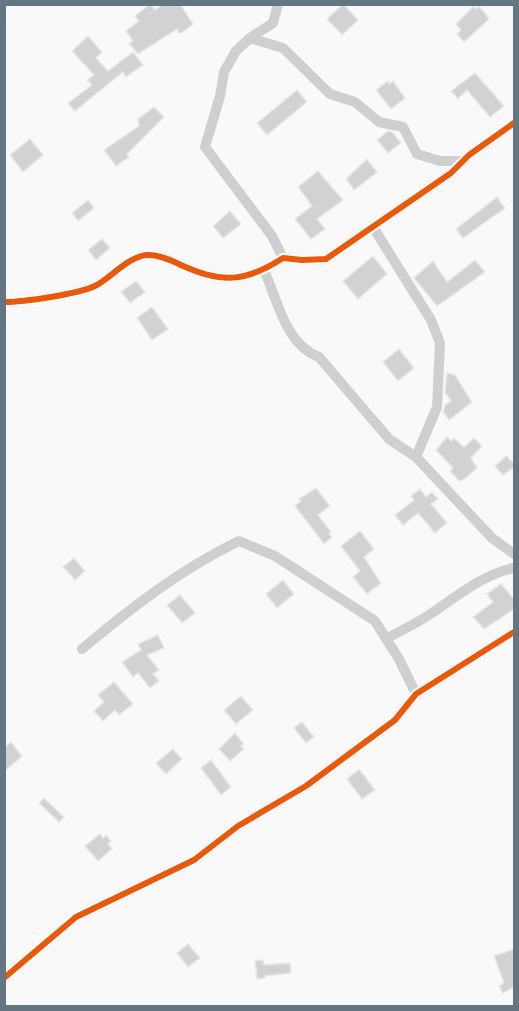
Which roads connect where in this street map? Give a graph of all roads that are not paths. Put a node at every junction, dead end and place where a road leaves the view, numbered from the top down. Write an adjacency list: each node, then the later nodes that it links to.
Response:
1 (278, 4): 2 (street)
2 (250, 38): 4 (street); 6 (street)
3 (514, 123): 4 (street)
4 (463, 161): 5 (street)
5 (373, 227): 6 (street); 9 (street)
6 (283, 258): 7 (street)
7 (264, 270): 8 (street); 9 (street)
8 (4, 302)
9 (416, 457): 10 (street)
10 (514, 554)
11 (514, 567): 13 (street)
12 (514, 632): 15 (street)
13 (386, 639): 14 (street); 15 (street)
14 (82, 649)
15 (416, 694): 16 (street)
16 (4, 978)

